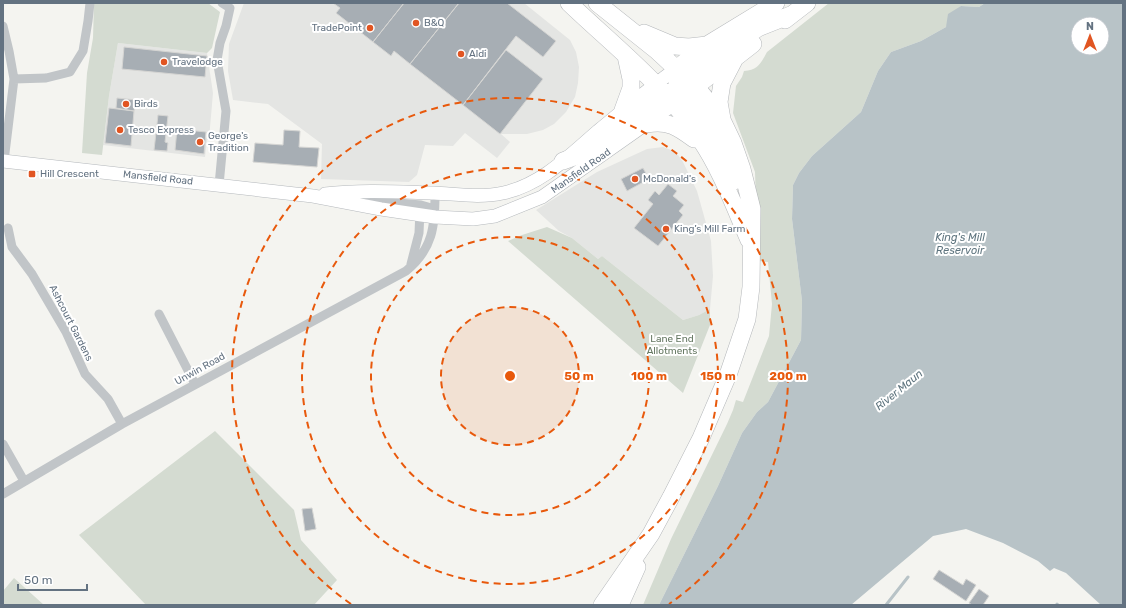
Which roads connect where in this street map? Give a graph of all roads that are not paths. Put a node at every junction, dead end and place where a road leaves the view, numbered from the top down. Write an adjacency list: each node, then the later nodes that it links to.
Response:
1 (90, 3): 14 (street)
2 (569, 3): 12 (highway)
3 (584, 3): 15 (highway)
4 (597, 3): 10 (highway)
5 (776, 3): 11 (highway, Mansfield Road)
6 (807, 3): 8 (highway, Mansfield Road)
7 (226, 6): 22 (street)
8 (793, 14): 13 (highway, Mansfield Road); 15 (highway)
9 (3, 26): 14 (street)
10 (625, 26): 11 (highway); 15 (highway)
11 (707, 45): 15 (highway, Mansfield Road)
12 (626, 56): 15 (highway); 16 (highway)
13 (735, 58): 15 (main road, Mansfield Road); 17 (highway)
14 (14, 79): 20 (street)
15 (676, 86): 16 (main road, Mansfield Road); 17 (highway); 18 (main road, Mansfield Road); 19 (highway); 21 (highway); 26 (highway)
16 (623, 110): 21 (main road, Mansfield Road)
17 (722, 120): 29 (highway)
18 (647, 124): 19 (highway); 27 (main road, Mansfield Road)
19 (706, 148): 26 (highway)
20 (4, 161): 22 (main road, Mansfield Road)
21 (563, 161): 23 (main road, Mansfield Road)
22 (219, 185): 24 (main road, Mansfield Road)
23 (435, 194): 25 (main road, Mansfield Road); 27 (street, Unwin Road)
24 (313, 196): 25 (main road, Mansfield Road); 25 (main road, Mansfield Road)
25 (421, 204): 27 (main road, Mansfield Road); 30 (street)
26 (736, 211): 29 (highway)
27 (435, 216): 30 (street, Unwin Road)
28 (8, 228): 33 (street, Ashcourt Gardens)
29 (751, 244): 37 (highway)
30 (410, 267): 32 (street, Unwin Road)
31 (159, 314): 32 (street)
32 (195, 384): 33 (street, Unwin Road)
33 (122, 424): 35 (street, Unwin Road)
34 (3, 444): 35 (street)
35 (24, 481): 36 (street, Unwin Road)
36 (3, 494)
37 (651, 534): 38 (highway); 39 (highway)
38 (602, 605)
39 (620, 605)

